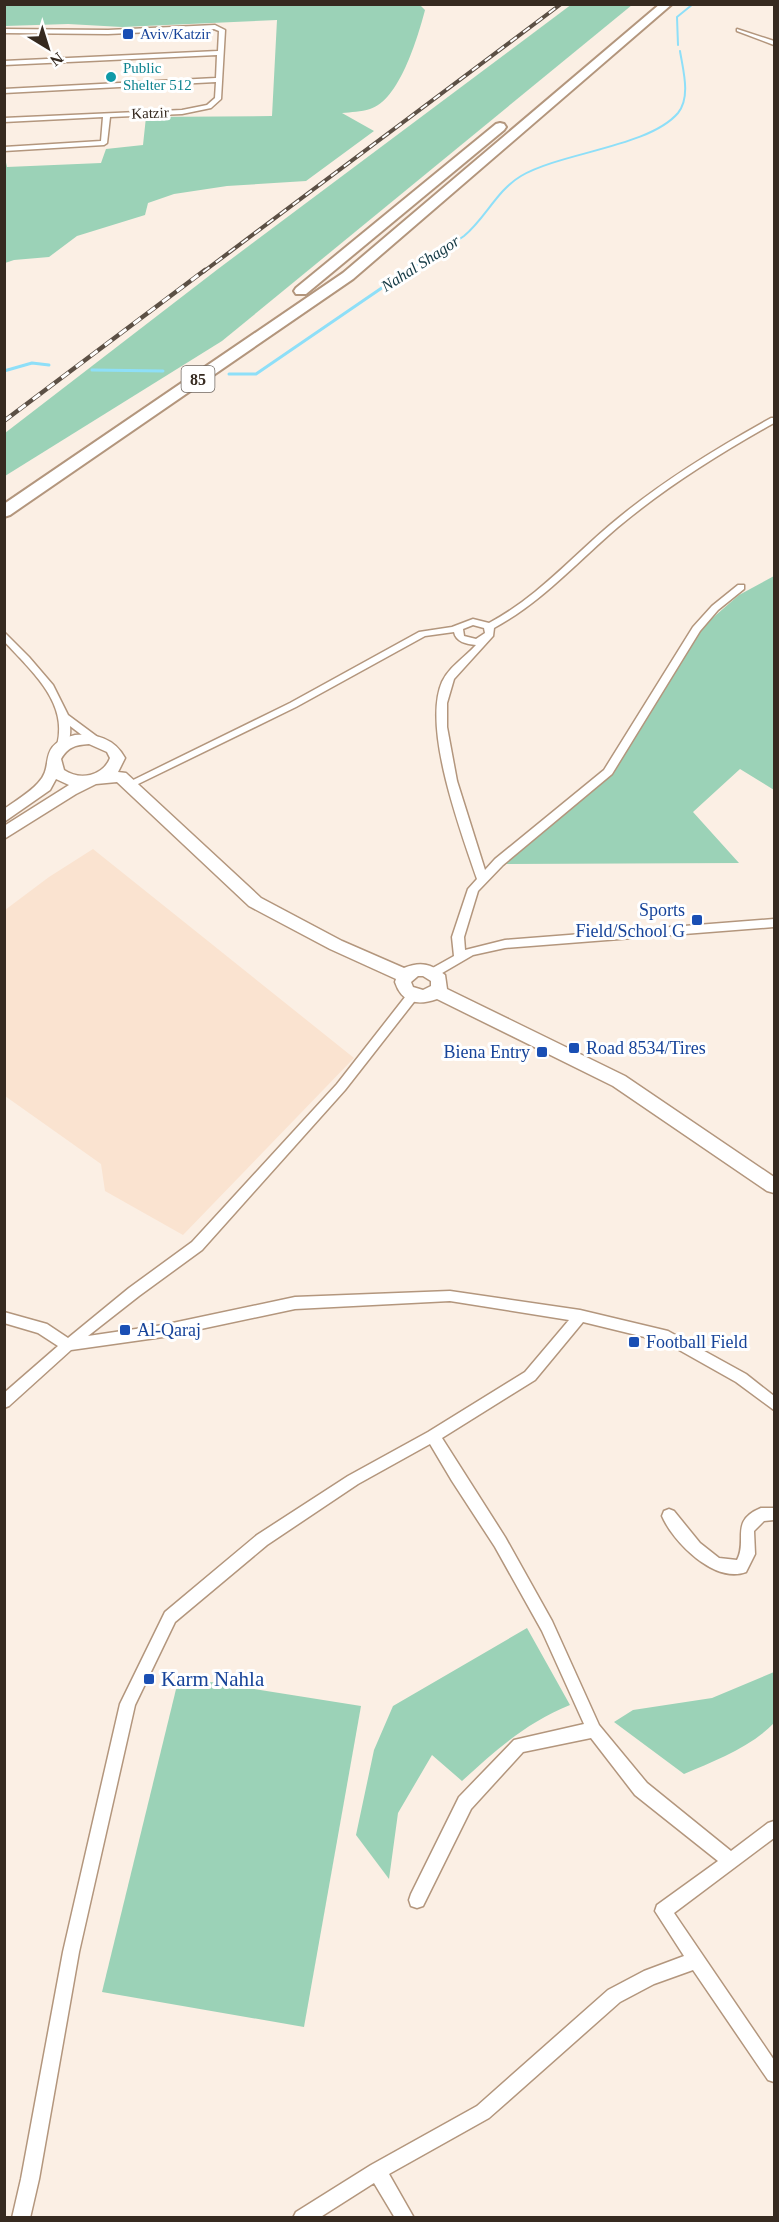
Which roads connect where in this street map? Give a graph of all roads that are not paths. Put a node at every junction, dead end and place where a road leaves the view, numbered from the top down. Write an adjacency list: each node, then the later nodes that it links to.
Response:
1 (666, 4): 14 (highway, 85)
2 (739, 30): 4 (street)
3 (4, 31): 5 (street, Katzir)
4 (774, 43)
5 (219, 53): 6 (street); 7 (street, Katzir)
6 (4, 63)
7 (218, 81): 8 (street); 9 (street, Katzir)
8 (4, 91)
9 (107, 114): 10 (street, Katzir); 12 (street)
10 (4, 120)
11 (508, 121): 14 (highway, 85)
12 (4, 149)
13 (774, 420): 16 (street)
14 (8, 507)
15 (741, 587): 29 (street)
16 (489, 627): 17 (street); 19 (street)
17 (458, 628): 19 (street); 26 (street)
18 (4, 635): 20 (street)
19 (484, 640): 29 (street)
20 (65, 717): 21 (street); 22 (street)
21 (95, 740): 22 (main road); 23 (main road)
22 (61, 748): 24 (main road)
23 (118, 758): 25 (main road); 26 (main road)
24 (55, 768): 25 (main road); 27 (main road)
25 (96, 779): 26 (main road); 28 (main road)
26 (135, 782): 33 (main road)
27 (4, 817)
28 (4, 834)
29 (482, 879): 31 (street)
30 (774, 923): 31 (street)
31 (460, 957): 32 (street)
32 (433, 973): 33 (main road); 34 (main road)
33 (406, 976): 35 (main road)
34 (436, 991): 35 (main road); 36 (main road)
35 (413, 995): 39 (street)
36 (774, 1186)
37 (580, 1316): 39 (street); 41 (street); 42 (street)
38 (4, 1317): 39 (street)
39 (68, 1345): 40 (street)
40 (4, 1402)
41 (774, 1404)
42 (433, 1436): 45 (street); 52 (street)
43 (774, 1514): 44 (street)
44 (669, 1516)
45 (594, 1730): 47 (street); 48 (street)
46 (774, 1829): 47 (street)
47 (731, 1862): 49 (street)
48 (417, 1900)
49 (697, 1960): 50 (street); 51 (street)
50 (774, 2074)
51 (377, 2171): 53 (street); 54 (street)
52 (21, 2217)
53 (302, 2217)
54 (405, 2217)

